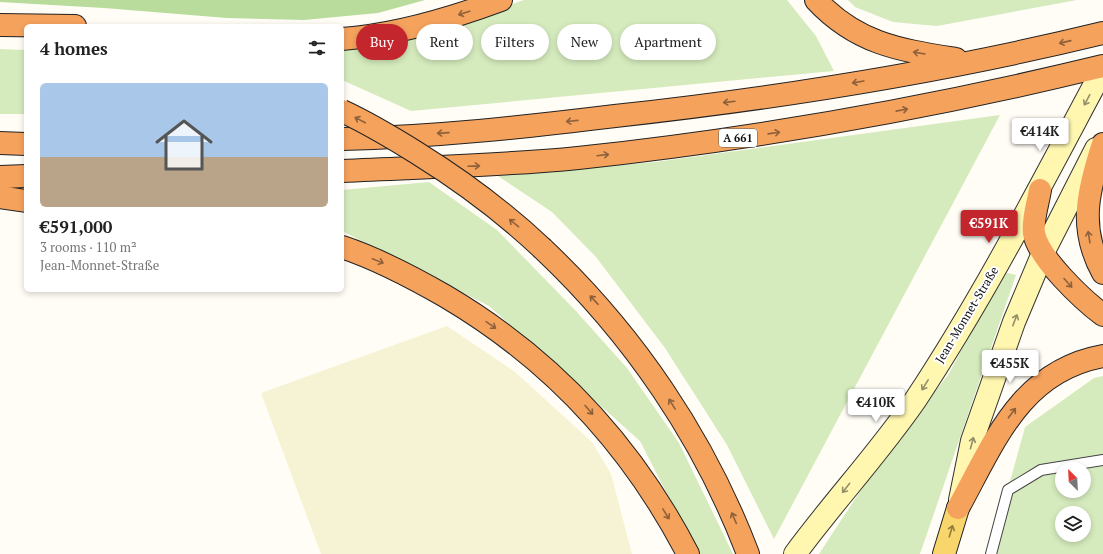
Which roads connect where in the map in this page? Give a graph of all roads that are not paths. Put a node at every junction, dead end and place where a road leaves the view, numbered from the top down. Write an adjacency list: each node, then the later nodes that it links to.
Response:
1 (500, 0): 6 (highway, one-way to 6)
2 (816, 0): 7 (highway, one-way to 2)
3 (12, 26): 4 (highway)
4 (24, 26)
5 (1103, 33): 7 (highway, one-way to 7)
6 (344, 39)
7 (971, 62): 12 (highway, one-way to 12)
8 (1103, 66): 16 (highway, A 661, one-way to 8)
9 (1103, 70): 19 (main road, Jean-Monnet-Straße, one-way to 19)
10 (344, 112): 31 (highway, one-way to 10, bridge)
11 (1103, 136): 23 (main road)
12 (344, 139)
13 (0, 143): 14 (highway)
14 (24, 144)
15 (1103, 144): 24 (highway, one-way to 15)
16 (344, 171)
17 (24, 176): 18 (highway)
18 (0, 177)
19 (1040, 190): 23 (highway); 29 (main road, Jean-Monnet-Straße, one-way to 29)
20 (0, 197): 21 (highway)
21 (24, 201)
22 (344, 247): 30 (highway, one-way to 30)
23 (1043, 252): 25 (highway, one-way to 25); 28 (main road, one-way to 23)
24 (1103, 273)
25 (1103, 315)
26 (1103, 356): 28 (highway, one-way to 26)
27 (1103, 460): 33 (lane)
28 (958, 508): 32 (main road, one-way to 28)
29 (799, 548)
30 (688, 554)
31 (748, 554)
32 (944, 554)
33 (991, 554)

